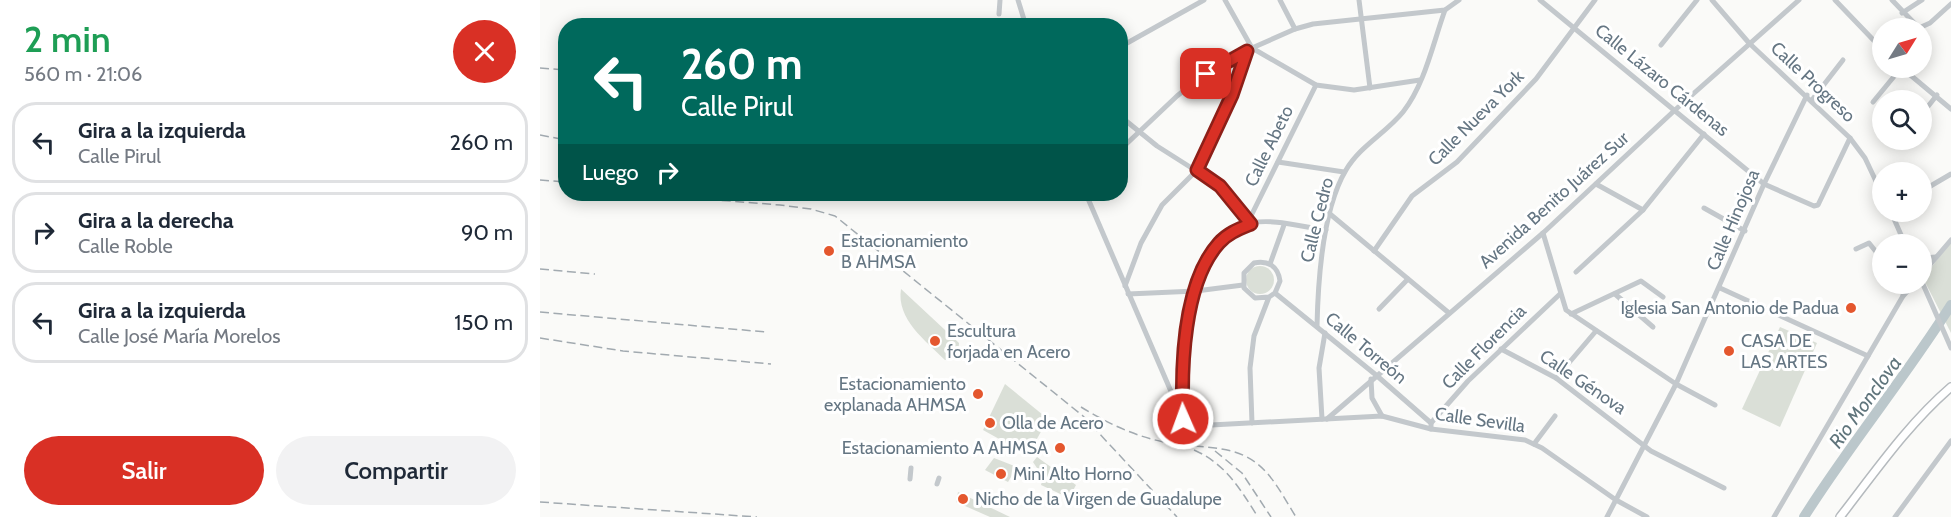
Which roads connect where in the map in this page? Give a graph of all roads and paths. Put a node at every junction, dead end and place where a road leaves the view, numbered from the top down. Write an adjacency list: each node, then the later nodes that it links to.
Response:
1 (1000, 0): 21 (street)
2 (1018, 0): 22 (street)
3 (1204, 0): 27 (street)
4 (1225, 0): 30 (street)
5 (1280, 0): 24 (street)
6 (1359, 0): 23 (street)
7 (1459, 0): 19 (street)
8 (1540, 0): 25 (street, Calle Lázaro Cárdenas)
9 (1594, 0): 25 (street, Calle Nueva York)
10 (1697, 0): 29 (street)
11 (1712, 0): 28 (street, Calle Progreso)
12 (1785, 0): 18 (street)
13 (1799, 0): 18 (street, Avenida Benito Juárez Sur)
14 (1835, 0): 26 (street)
15 (1892, 0): 20 (street)
16 (1922, 0): 20 (street)
17 (1951, 4): 20 (street)
18 (1789, 7): 28 (street, Avenida Benito Juárez Sur)
19 (1444, 10): 23 (street); 34 (street, Calle Cedro)
20 (1902, 13)
21 (999, 14)
22 (1024, 18)
23 (1361, 20): 24 (street); 36 (street)
24 (1296, 29): 30 (street)
25 (1575, 29): 43 (street, Calle Lázaro Cárdenas); 69 (street, Calle Nueva York)
26 (1872, 39)
27 (1128, 43)
28 (1749, 44): 38 (street, Calle Progreso); 43 (street, Avenida Benito Juárez Sur)
29 (1661, 45)
30 (1250, 50): 35 (street); 45 (street); 50 (street)
31 (1843, 60): 40 (street)
32 (1893, 78): 37 (street)
33 (1914, 78): 39 (street)
34 (1420, 80): 36 (street); 51 (street, Calle Cedro)
35 (1316, 85): 36 (street); 49 (street, Calle Abeto)
36 (1370, 88)
37 (1883, 90)
38 (1807, 95): 40 (street, Calle Progreso); 55 (street, Calle Hinojosa)
39 (1937, 95): 41 (street); 42 (street)
40 (1812, 100): 47 (street, Calle Progreso)
41 (1932, 101)
42 (1951, 109)
43 (1675, 110): 46 (street, Calle Lázaro Cárdenas); 54 (street, Avenida Benito Juárez Sur)
44 (1128, 123): 45 (street)
45 (1139, 132): 48 (street); 50 (street)
46 (1704, 134): 55 (street, Calle Lázaro Cárdenas); 59 (street)
47 (1850, 138): 52 (street, Calle Progreso); 55 (street, Calle Lázaro Cárdenas)
48 (1128, 142)
49 (1278, 162): 51 (street); 61 (street, Calle Abeto)
50 (1197, 170): 61 (street); 77 (street)
51 (1344, 172): 60 (street, Calle Cedro)
52 (1872, 174)
53 (1951, 174): 56 (street)
54 (1596, 184): 59 (street); 65 (street, Avenida Benito Juárez Sur)
55 (1764, 184): 64 (street, Calle Hinojosa)
56 (1932, 185)
57 (1089, 201): 77 (street)
58 (1704, 208): 64 (street)
59 (1643, 210): 74 (street)
60 (1330, 214): 63 (street, Calle Cedro); 69 (street)
61 (1250, 222): 62 (street); 79 (street)
62 (1284, 225): 63 (street); 73 (street)
63 (1326, 230): 91 (street, Calle Cedro)
64 (1745, 231): 78 (street, Calle Hinojosa)
65 (1543, 233): 82 (street); 89 (street, Avenida Benito Juárez Sur)
66 (1951, 240): 71 (street)
67 (1872, 247): 68 (street)
68 (1856, 249)
69 (1374, 251): 75 (street)
70 (1932, 257): 71 (street)
71 (1936, 257): 72 (street)
72 (1932, 262)
73 (1270, 264): 76 (street); 80 (street)
74 (1576, 272)
75 (1408, 279): 88 (street); 89 (street)
76 (1243, 285): 79 (street); 86 (street)
77 (1125, 286): 81 (street)
78 (1720, 288): 97 (street); 100 (street, Calle Hinojosa)
79 (1196, 291): 81 (street); 105 (street)
80 (1275, 293): 86 (street); 91 (street, Calle Torreón)
81 (1128, 294): 105 (street)
82 (1560, 294): 90 (street); 95 (street, Calle Florencia)
83 (1615, 294): 87 (street); 90 (street); 92 (street)
84 (1927, 294): 96 (street)
85 (1903, 296): 97 (street)
86 (1269, 297): 107 (street)
87 (1663, 297)
88 (1379, 309)
89 (1449, 313): 98 (street, Avenida Benito Juárez Sur)
90 (1571, 314): 93 (street)
91 (1317, 326): 94 (street, Calle Torreón)
92 (1653, 327)
93 (1596, 331): 99 (street); 100 (street)
94 (1325, 333): 98 (street, Calle Torreón); 106 (street)
95 (1501, 348): 99 (street, Calle Génova); 108 (street, Calle Florencia)
96 (1951, 348)
97 (1868, 357): 118 (street)
98 (1374, 377): 103 (street); 106 (street, Avenida Benito Juárez Sur); 108 (street, Calle Torreón)
99 (1556, 378): 111 (street, Calle Génova)
100 (1676, 384): 102 (street); 111 (street, Calle Hinojosa)
101 (1951, 387): 119 (main road)
102 (1715, 405)
103 (1382, 416): 106 (street, Calle Sevilla); 108 (street, Calle Sevilla)
104 (1555, 416): 110 (street)
105 (1183, 419): 107 (street)
106 (1325, 419): 107 (street)
107 (1252, 423)
108 (1431, 426): 110 (street, Calle Sevilla)
109 (1951, 441): 120 (street)
110 (1534, 444): 115 (street, Calle Sevilla)
111 (1644, 446): 114 (street, Calle Génova); 115 (street, Calle Hinojosa)
112 (911, 468): 113 (street)
113 (910, 479)
114 (1724, 488)
115 (1617, 500): 116 (street, Calle Hinojosa); 117 (street, Calle Sevilla)
116 (1607, 517)
117 (1647, 517)
118 (1774, 517)
119 (1840, 517)
120 (1895, 517)

